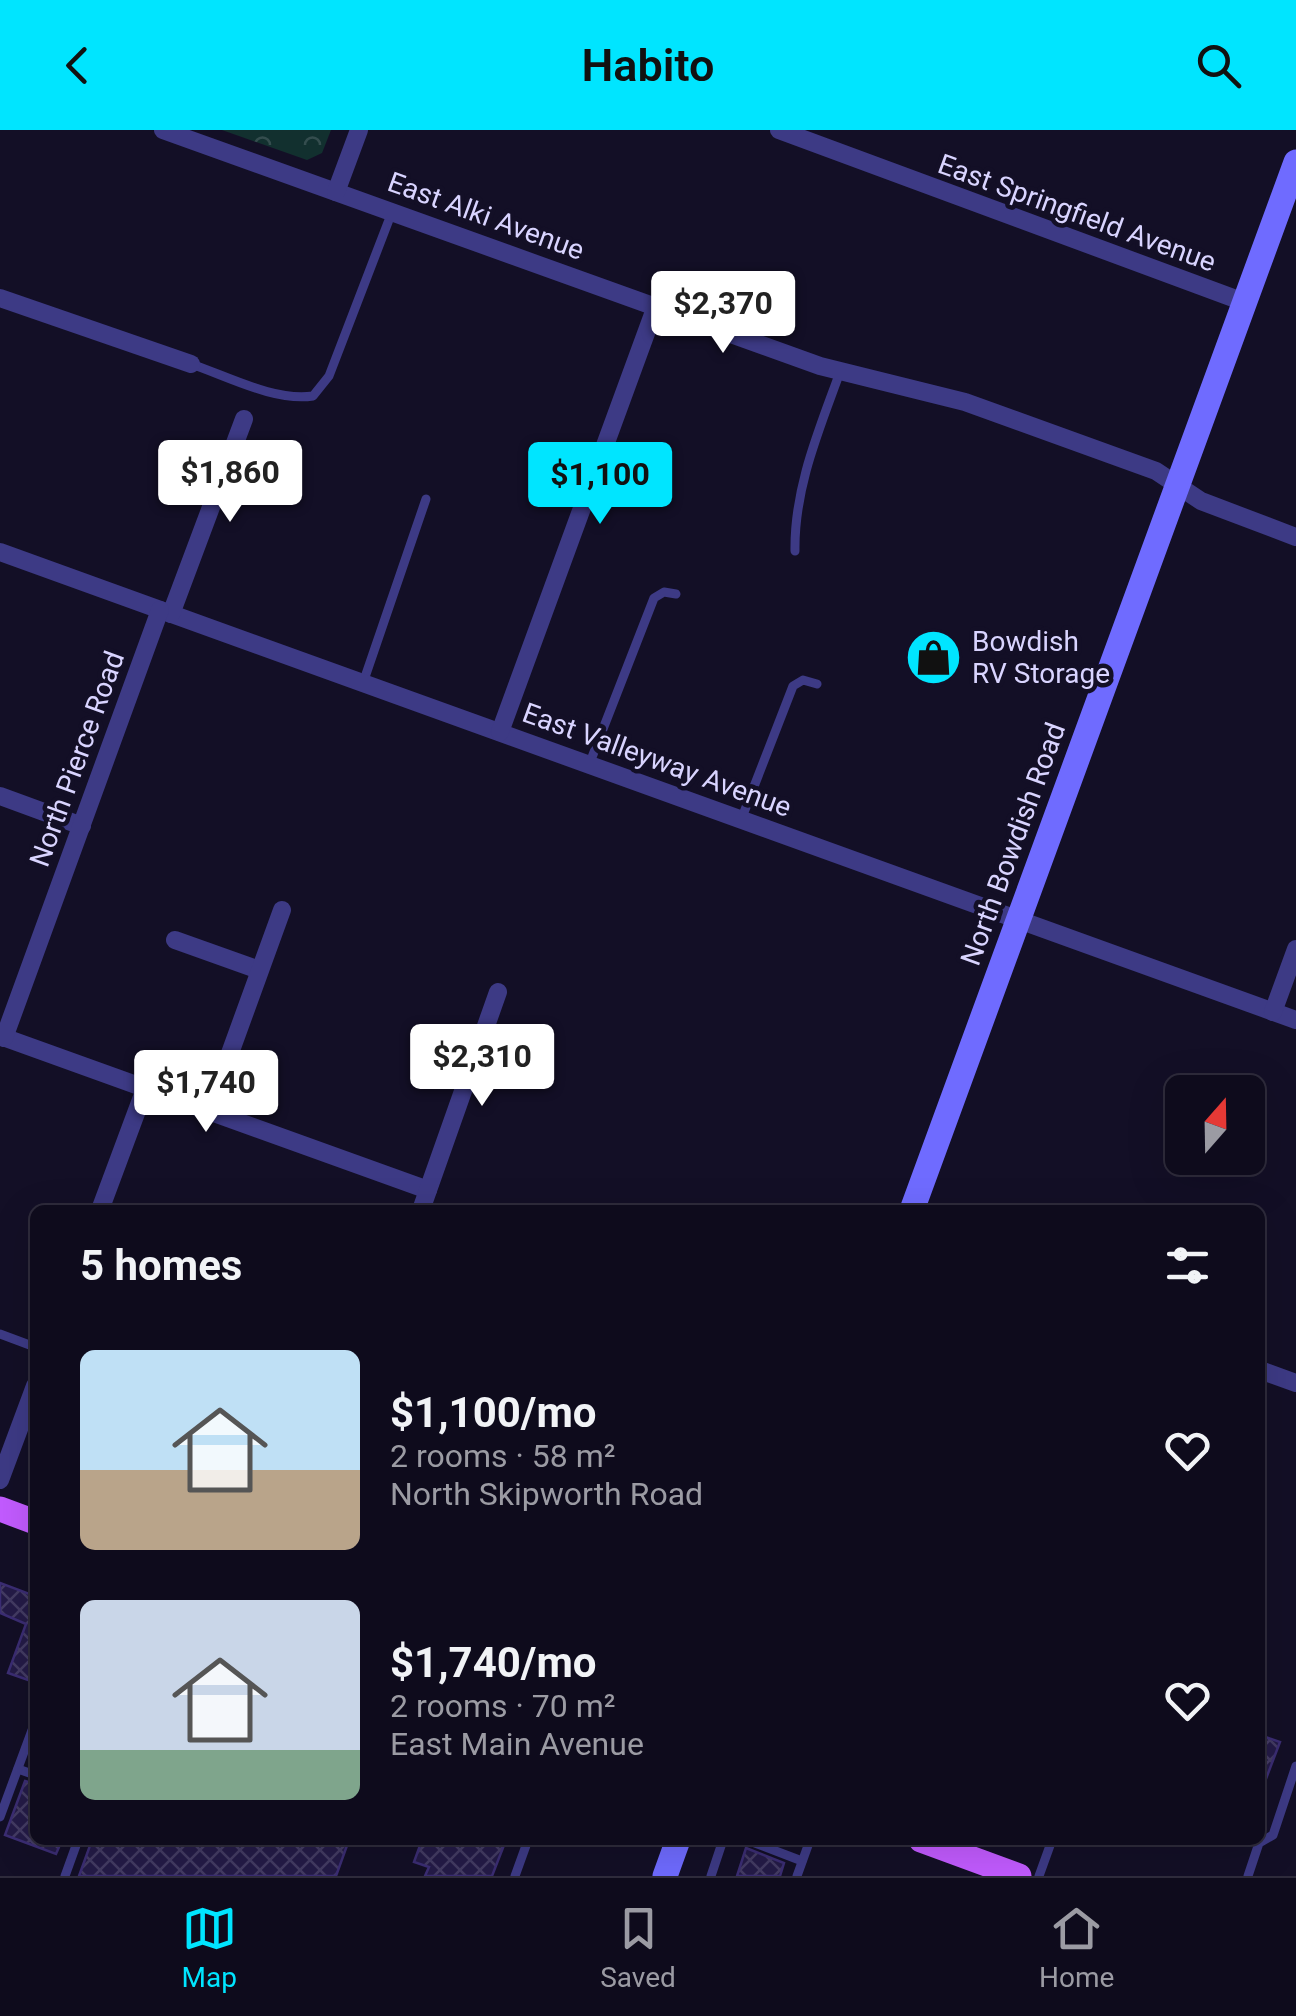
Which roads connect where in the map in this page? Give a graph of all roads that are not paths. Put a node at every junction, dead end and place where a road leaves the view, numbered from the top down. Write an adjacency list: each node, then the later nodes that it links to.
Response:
1 (164, 130): 5 (street, East Alki Avenue)
2 (358, 130): 5 (street)
3 (779, 130): 8 (street, East Springfield Avenue)
4 (1296, 162): 8 (street, North Bowdish Road)
5 (336, 192): 6 (street, East Alki Avenue)
6 (392, 212): 9 (street, East Alki Avenue); 10 (lane)
7 (0, 298): 10 (street)
8 (1244, 302): 13 (street, North Bowdish Road)
9 (656, 306): 11 (street, East Alki Avenue); 22 (street)
10 (190, 364)
11 (840, 372): 13 (street, East Alki Avenue); 16 (lane)
12 (244, 419): 19 (street, North Pierce Road)
13 (1178, 484): 15 (street, East Alki Avenue); 28 (street, North Bowdish Road)
14 (426, 499): 20 (lane)
15 (1296, 537)
16 (795, 551)
17 (0, 552): 19 (street, East Valleyway Avenue)
18 (676, 594): 23 (lane)
19 (165, 612): 20 (street, East Valleyway Avenue); 26 (street, North Pierce Road)
20 (363, 683): 22 (street, East Valleyway Avenue)
21 (817, 684): 25 (lane)
22 (500, 732): 23 (street, East Valleyway Avenue)
23 (589, 764): 25 (street, East Valleyway Avenue)
24 (0, 796): 26 (street)
25 (741, 820): 28 (street, East Valleyway Avenue)
26 (82, 826): 35 (street, North Pierce Road)
27 (282, 910): 31 (street)
28 (1016, 920): 33 (street, East Valleyway Avenue); 41 (street, North Bowdish Road)
29 (175, 940): 31 (street)
30 (1296, 949): 33 (street)
31 (259, 970): 37 (street)
32 (498, 992): 38 (street)
33 (1273, 1012): 34 (street, East Valleyway Avenue)
34 (1296, 1020)
35 (2, 1037): 36 (street)
36 (145, 1089): 37 (street); 39 (street)
37 (209, 1111): 38 (street)
38 (428, 1190): 40 (street)
39 (102, 1205)
40 (423, 1205)
41 (914, 1205)
42 (0, 1334): 43 (lane)
43 (30, 1345)
44 (1265, 1372): 45 (street)
45 (1296, 1383)
46 (30, 1399): 47 (street)
47 (0, 1480)
48 (0, 1509): 49 (main road)
49 (30, 1520)
50 (30, 1736): 52 (lane)
51 (1296, 1766): 55 (lane)
52 (18, 1769): 53 (lane); 54 (lane)
53 (30, 1773)
54 (0, 1818)
55 (1265, 1840)
56 (76, 1845): 69 (lane)
57 (526, 1845): 67 (lane)
58 (676, 1845): 71 (street)
59 (719, 1845): 72 (lane)
60 (759, 1845): 65 (lane)
61 (808, 1845): 65 (lane)
62 (1050, 1845): 74 (lane)
63 (1259, 1845): 75 (lane)
64 (952, 1846): 66 (main road)
65 (802, 1861): 73 (lane)
66 (974, 1868): 68 (main road)
67 (516, 1874): 70 (lane)
68 (1014, 1875)
69 (65, 1876)
70 (528, 1876)
71 (665, 1876)
72 (710, 1876)
73 (797, 1876)
74 (1039, 1876)
75 (1248, 1876)

